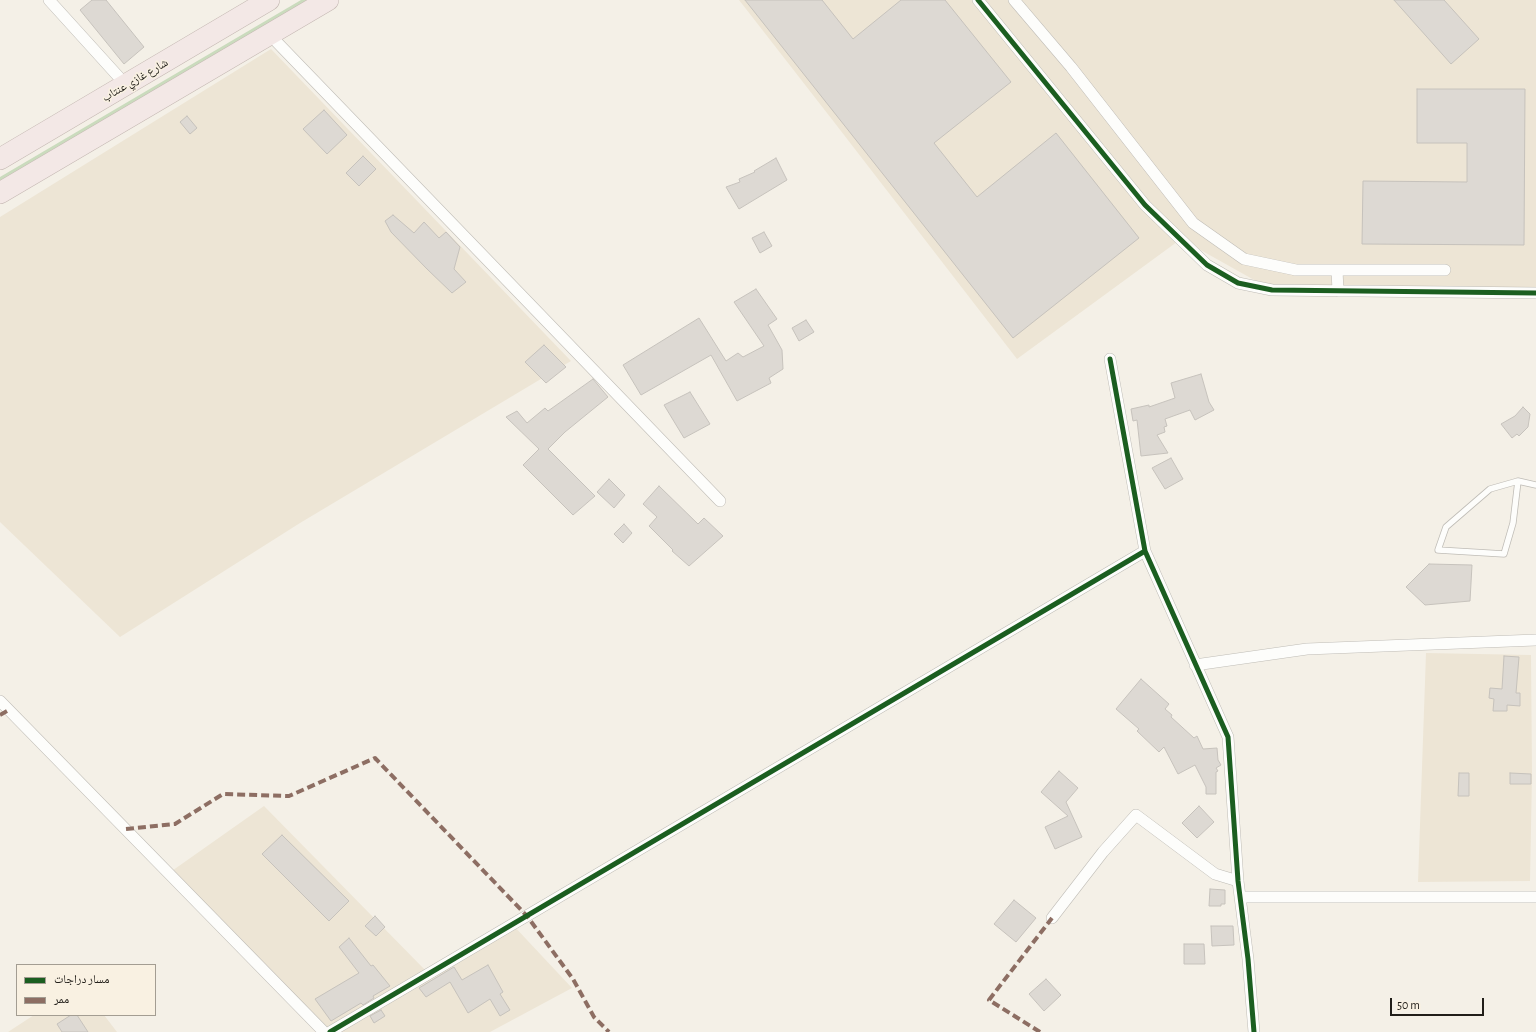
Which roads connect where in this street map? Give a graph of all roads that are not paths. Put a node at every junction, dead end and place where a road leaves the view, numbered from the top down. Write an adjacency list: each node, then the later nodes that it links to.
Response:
1 (49, 0): 7 (street)
2 (269, 0): 7 (highway, شارع غازي عنتاب)
3 (328, 0): 6 (highway)
4 (978, 0): 12 (street)
5 (1014, 0): 10 (street)
6 (270, 35): 9 (highway); 17 (street)
7 (126, 85): 8 (highway, شارع غازي عنتاب)
8 (0, 159)
9 (0, 193)
10 (1337, 270): 11 (street); 12 (street)
11 (1445, 270)
12 (1338, 291): 13 (street)
13 (1536, 293)
14 (1110, 359): 18 (street)
15 (1518, 481): 15 (lane); 16 (lane)
16 (1536, 485)
17 (720, 501)
18 (1145, 551): 20 (street); 27 (street)
19 (1536, 640): 20 (street)
20 (1195, 665): 22 (street)
21 (0, 701): 26 (street)
22 (1238, 881): 23 (street); 25 (street)
23 (1241, 897): 24 (street); 28 (street)
24 (1536, 897)
25 (1052, 918)
26 (324, 1032)
27 (330, 1032)
28 (1254, 1032)

